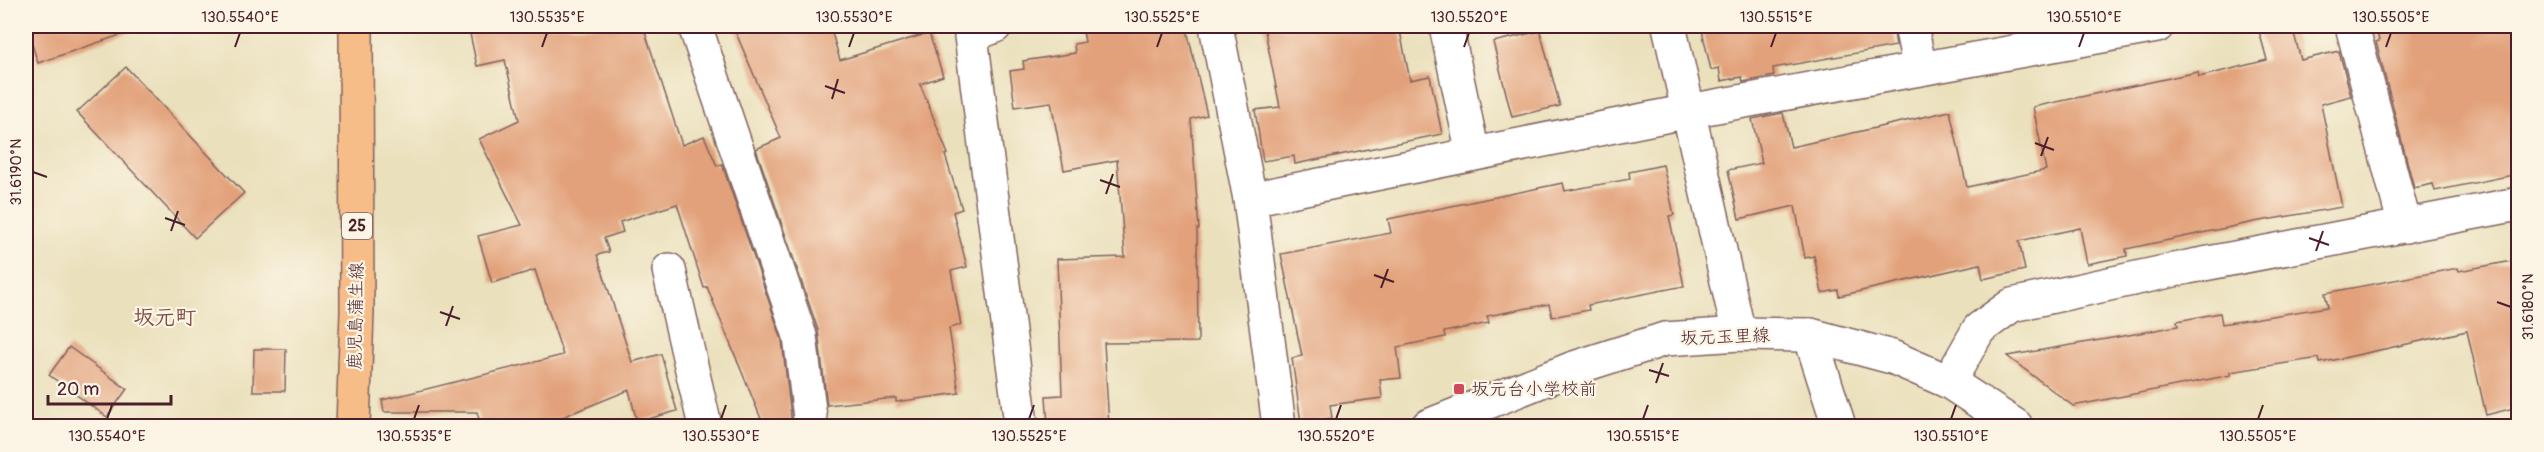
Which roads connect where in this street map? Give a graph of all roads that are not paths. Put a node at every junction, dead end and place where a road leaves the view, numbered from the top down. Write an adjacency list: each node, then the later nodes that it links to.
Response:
1 (356, 26): 21 (main road, 鹿児島蒲生線 / 25)
2 (695, 26): 23 (street)
3 (995, 26): 20 (street)
4 (1216, 26): 13 (street)
5 (1446, 26): 12 (street)
6 (1669, 26): 11 (street)
7 (1911, 26): 10 (street)
8 (2352, 26): 15 (street)
9 (2136, 27): 10 (street)
10 (1920, 69): 11 (street)
11 (1689, 111): 12 (street); 17 (street)
12 (1473, 154): 13 (street)
13 (1250, 198): 24 (street)
14 (2518, 204): 15 (street)
15 (2405, 226): 19 (street)
16 (669, 270): 22 (street)
17 (1739, 334): 18 (street, 坂元玉里線); 25 (street, 坂元玉里線)
18 (1810, 335): 19 (street, 坂元玉里線); 26 (street)
19 (1949, 382): 27 (street, 坂元玉里線)
20 (1021, 424)
21 (353, 426)
22 (705, 426)
23 (812, 426)
24 (1279, 426)
25 (1428, 426)
26 (1839, 426)
27 (2016, 426)

